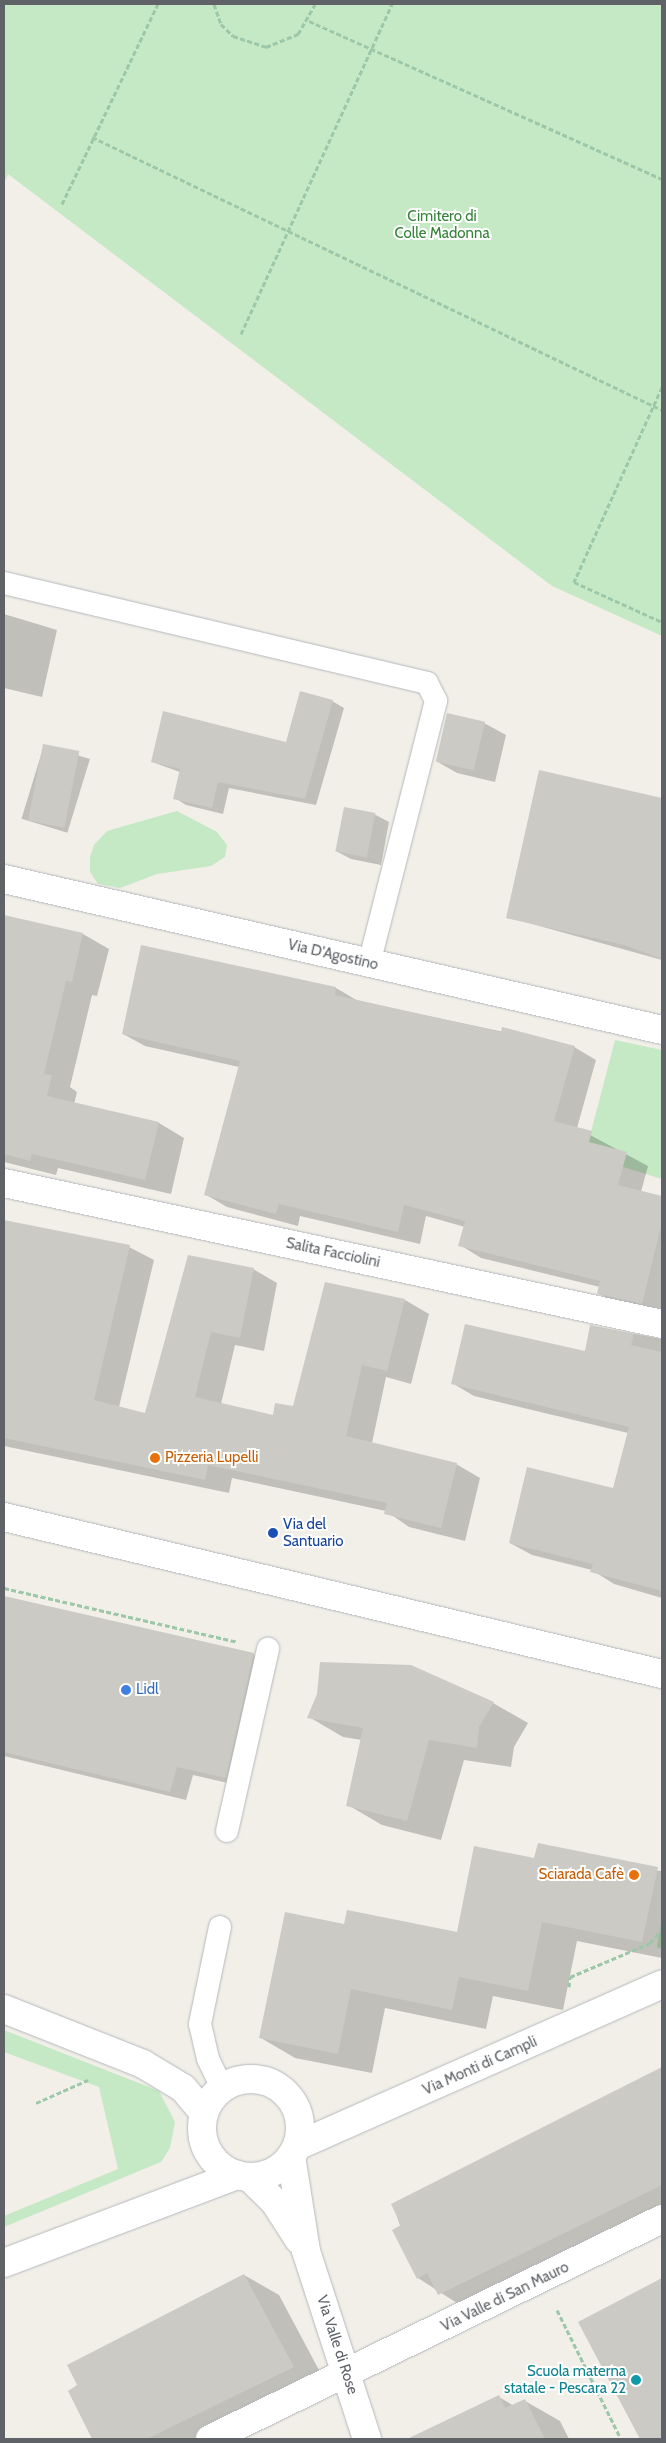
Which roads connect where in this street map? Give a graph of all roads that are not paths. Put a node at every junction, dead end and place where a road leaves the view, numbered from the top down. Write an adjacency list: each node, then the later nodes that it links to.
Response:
1 (4, 582): 3 (lane)
2 (4, 879): 3 (street, Via D'Agostino)
3 (369, 963): 4 (street, Via D'Agostino)
4 (662, 1030)
5 (4, 1182): 6 (street, Salita Facciolini)
6 (661, 1320)
7 (4, 1516): 9 (street)
8 (268, 1649): 10 (lane)
9 (662, 1674)
10 (227, 1830)
11 (220, 1927): 14 (lane)
12 (662, 1984): 17 (street, Via Monti di Campli)
13 (4, 2008): 15 (street)
14 (222, 2088): 15 (street); 17 (street)
15 (204, 2113): 16 (street)
16 (207, 2150): 18 (street); 19 (street)
17 (294, 2151): 18 (street); 21 (street, Via Valle di Rose)
18 (243, 2176): 19 (street); 21 (street, Via Valle di Rose)
19 (130, 2213): 22 (street)
20 (662, 2219): 23 (street, Via Valle di San Mauro)
21 (306, 2251): 23 (street, Via Valle di Rose)
22 (4, 2263)
23 (347, 2375): 24 (street, Via Valle di San Mauro); 25 (street, Via Valle di Rose)
24 (210, 2439)
25 (367, 2439)

